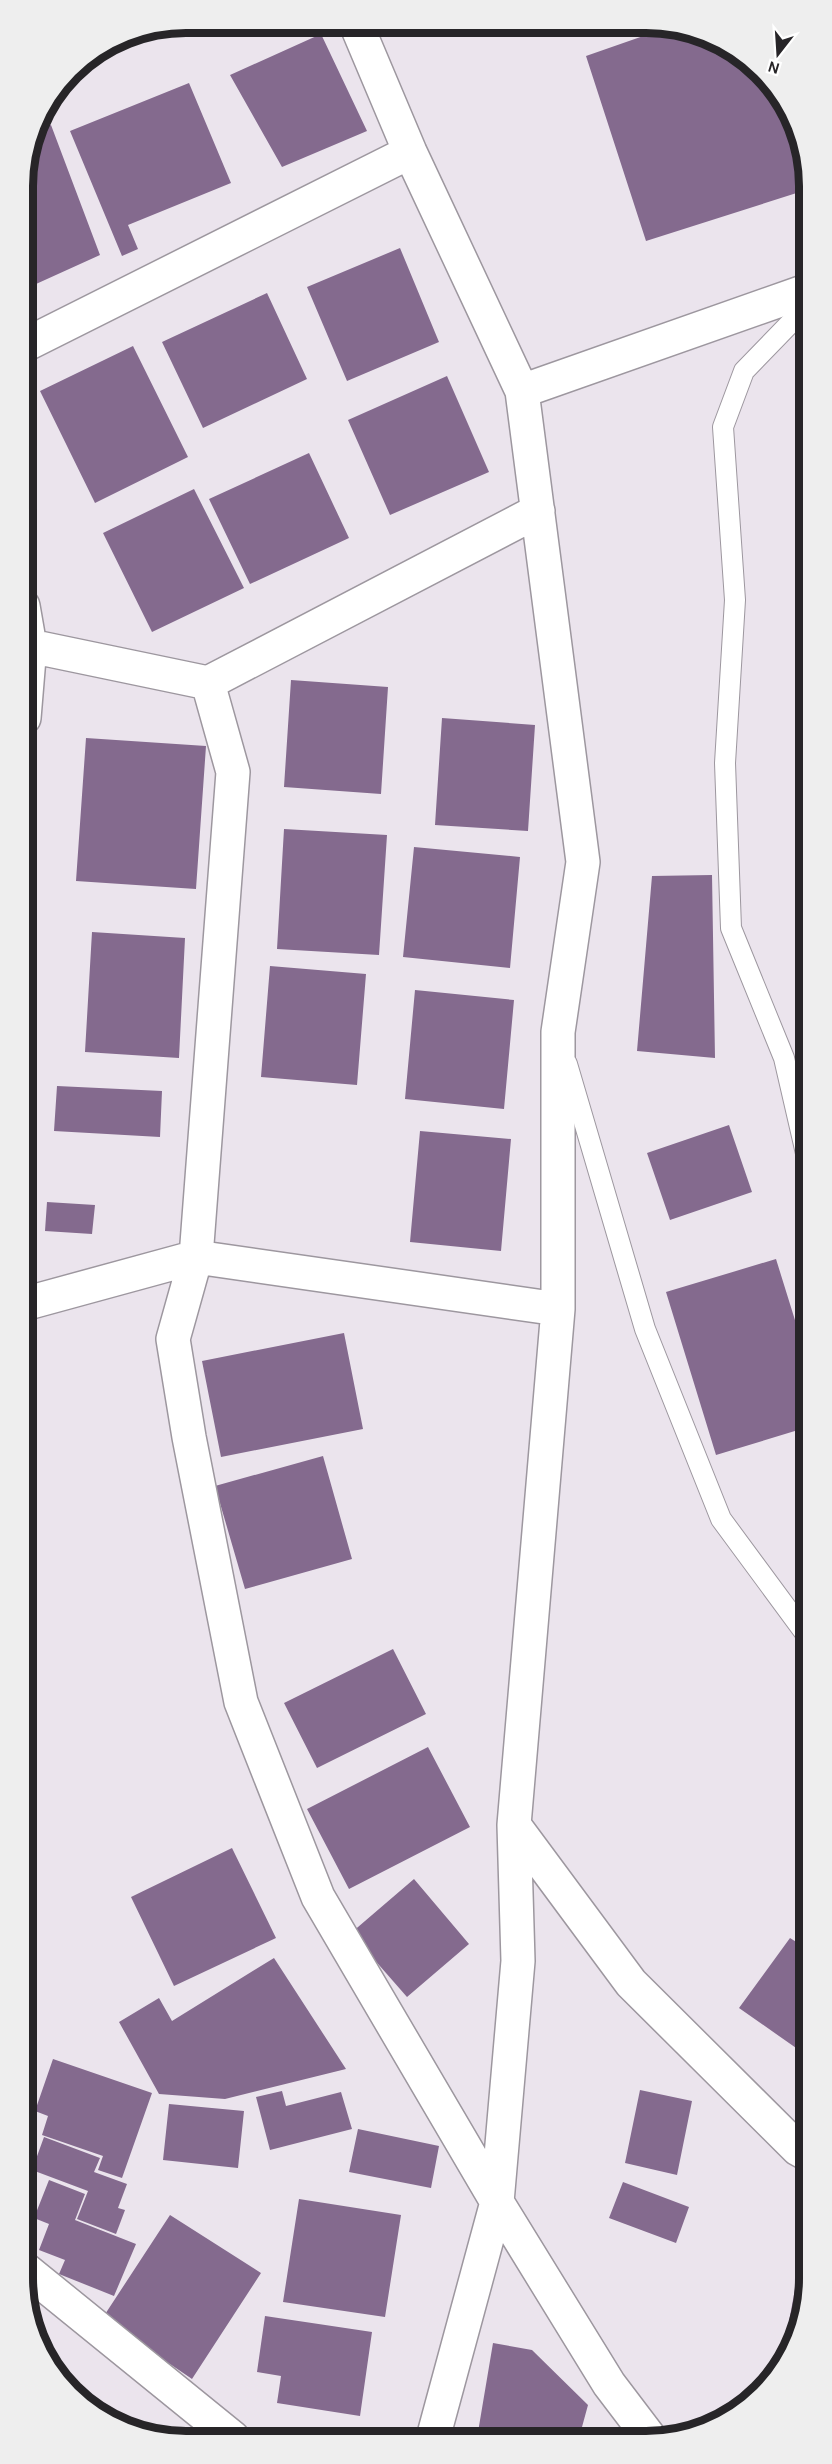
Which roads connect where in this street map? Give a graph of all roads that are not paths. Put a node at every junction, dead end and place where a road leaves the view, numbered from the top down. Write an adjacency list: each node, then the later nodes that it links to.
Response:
1 (360, 33): 2 (street)
2 (410, 152): 5 (street); 6 (street)
3 (799, 293): 6 (street)
4 (799, 315): 11 (lane)
5 (33, 340)
6 (522, 391): 7 (street)
7 (538, 511): 9 (street); 10 (street)
8 (33, 649): 9 (street)
9 (208, 683): 12 (street)
10 (558, 1032): 14 (street); 15 (lane)
11 (799, 1123)
12 (196, 1257): 13 (street); 14 (street); 18 (street)
13 (33, 1302)
14 (558, 1309): 16 (street)
15 (799, 1625)
16 (514, 1825): 17 (street); 18 (street)
17 (799, 2150)
18 (496, 2202): 21 (street); 22 (street)
19 (33, 2276): 20 (street)
20 (224, 2431)
21 (435, 2431)
22 (645, 2431)

